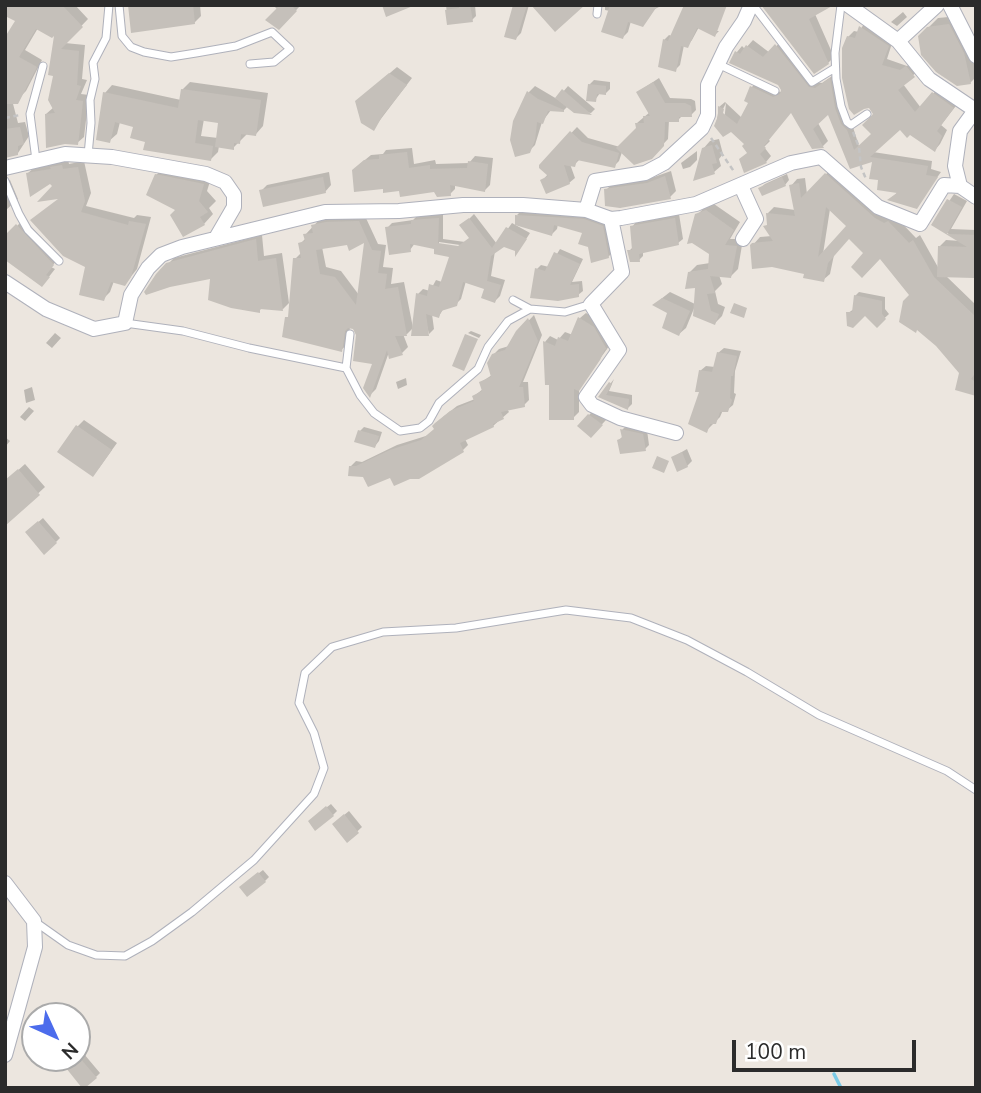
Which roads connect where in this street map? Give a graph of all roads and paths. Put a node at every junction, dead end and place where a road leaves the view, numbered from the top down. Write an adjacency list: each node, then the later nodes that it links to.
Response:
1 (109, 5): 23 (lane)
2 (119, 5): 12 (lane)
3 (598, 5): 9 (lane)
4 (752, 5): 13 (street); 15 (lane)
5 (841, 5): 15 (lane)
6 (848, 5): 10 (street)
7 (937, 5): 10 (street)
8 (950, 5): 11 (street)
9 (597, 14)
10 (898, 41): 17 (street)
11 (976, 56)
12 (250, 64)
13 (718, 64): 16 (lane); 22 (street)
14 (43, 66): 18 (lane)
15 (835, 68): 21 (lane)
16 (775, 91)
17 (975, 110): 28 (street)
18 (30, 114): 20 (path); 24 (lane)
19 (867, 114): 21 (lane)
20 (5, 118)
21 (851, 125): 30 (path)
22 (702, 128): 27 (path); 31 (street)
23 (88, 155): 24 (street); 33 (street)
24 (36, 160): 25 (street)
25 (5, 168)
26 (5, 181): 35 (lane)
27 (741, 186): 30 (street); 32 (street); 34 (street)
28 (960, 186): 29 (street); 30 (street)
29 (976, 197)
30 (878, 207)
31 (586, 210): 32 (street); 33 (street)
32 (611, 219): 38 (street)
33 (216, 238): 40 (street)
34 (743, 239)
35 (59, 261)
36 (5, 282): 40 (street)
37 (513, 300): 39 (lane)
38 (591, 304): 39 (lane); 43 (street)
39 (530, 309): 42 (lane)
40 (125, 323): 42 (lane)
41 (350, 334): 42 (lane)
42 (346, 368)
43 (676, 433)
44 (976, 790): 46 (lane)
45 (5, 883): 46 (street)
46 (34, 921): 47 (street)
47 (5, 1055)

